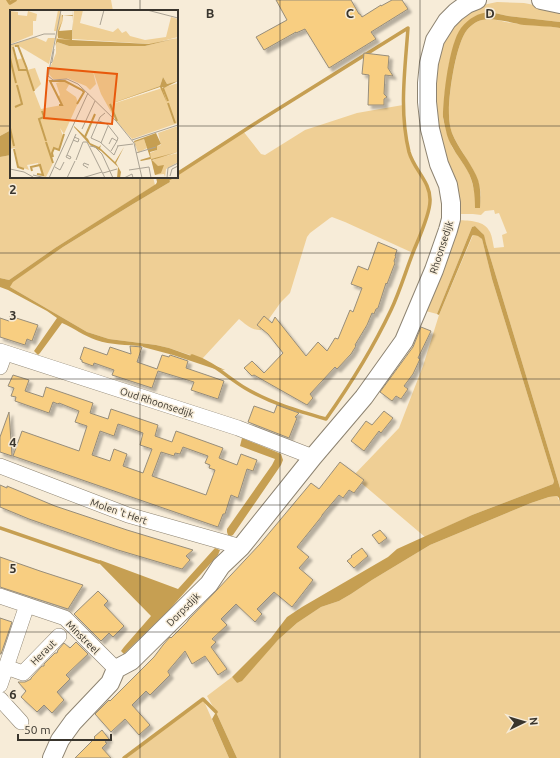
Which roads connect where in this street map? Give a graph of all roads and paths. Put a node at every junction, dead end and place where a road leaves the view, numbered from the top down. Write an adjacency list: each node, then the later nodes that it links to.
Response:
1 (477, 0): 5 (street, Rhoonsedijk)
2 (541, 0): 3 (street)
3 (560, 4)
4 (2, 357): 5 (street, Oud Rhoonsedijk)
5 (313, 458): 7 (street, Dorpsdijk)
6 (0, 466): 7 (street, Molen 't Hert)
7 (241, 547): 12 (street, Dorpsdijk)
8 (0, 596): 9 (street, Minstreel)
9 (27, 605): 11 (street); 12 (street, Minstreel)
10 (59, 636): 11 (street, Heraut)
11 (6, 667): 13 (street)
12 (116, 669): 16 (street)
13 (0, 685)
14 (0, 700): 15 (street)
15 (21, 722)
16 (52, 758)

